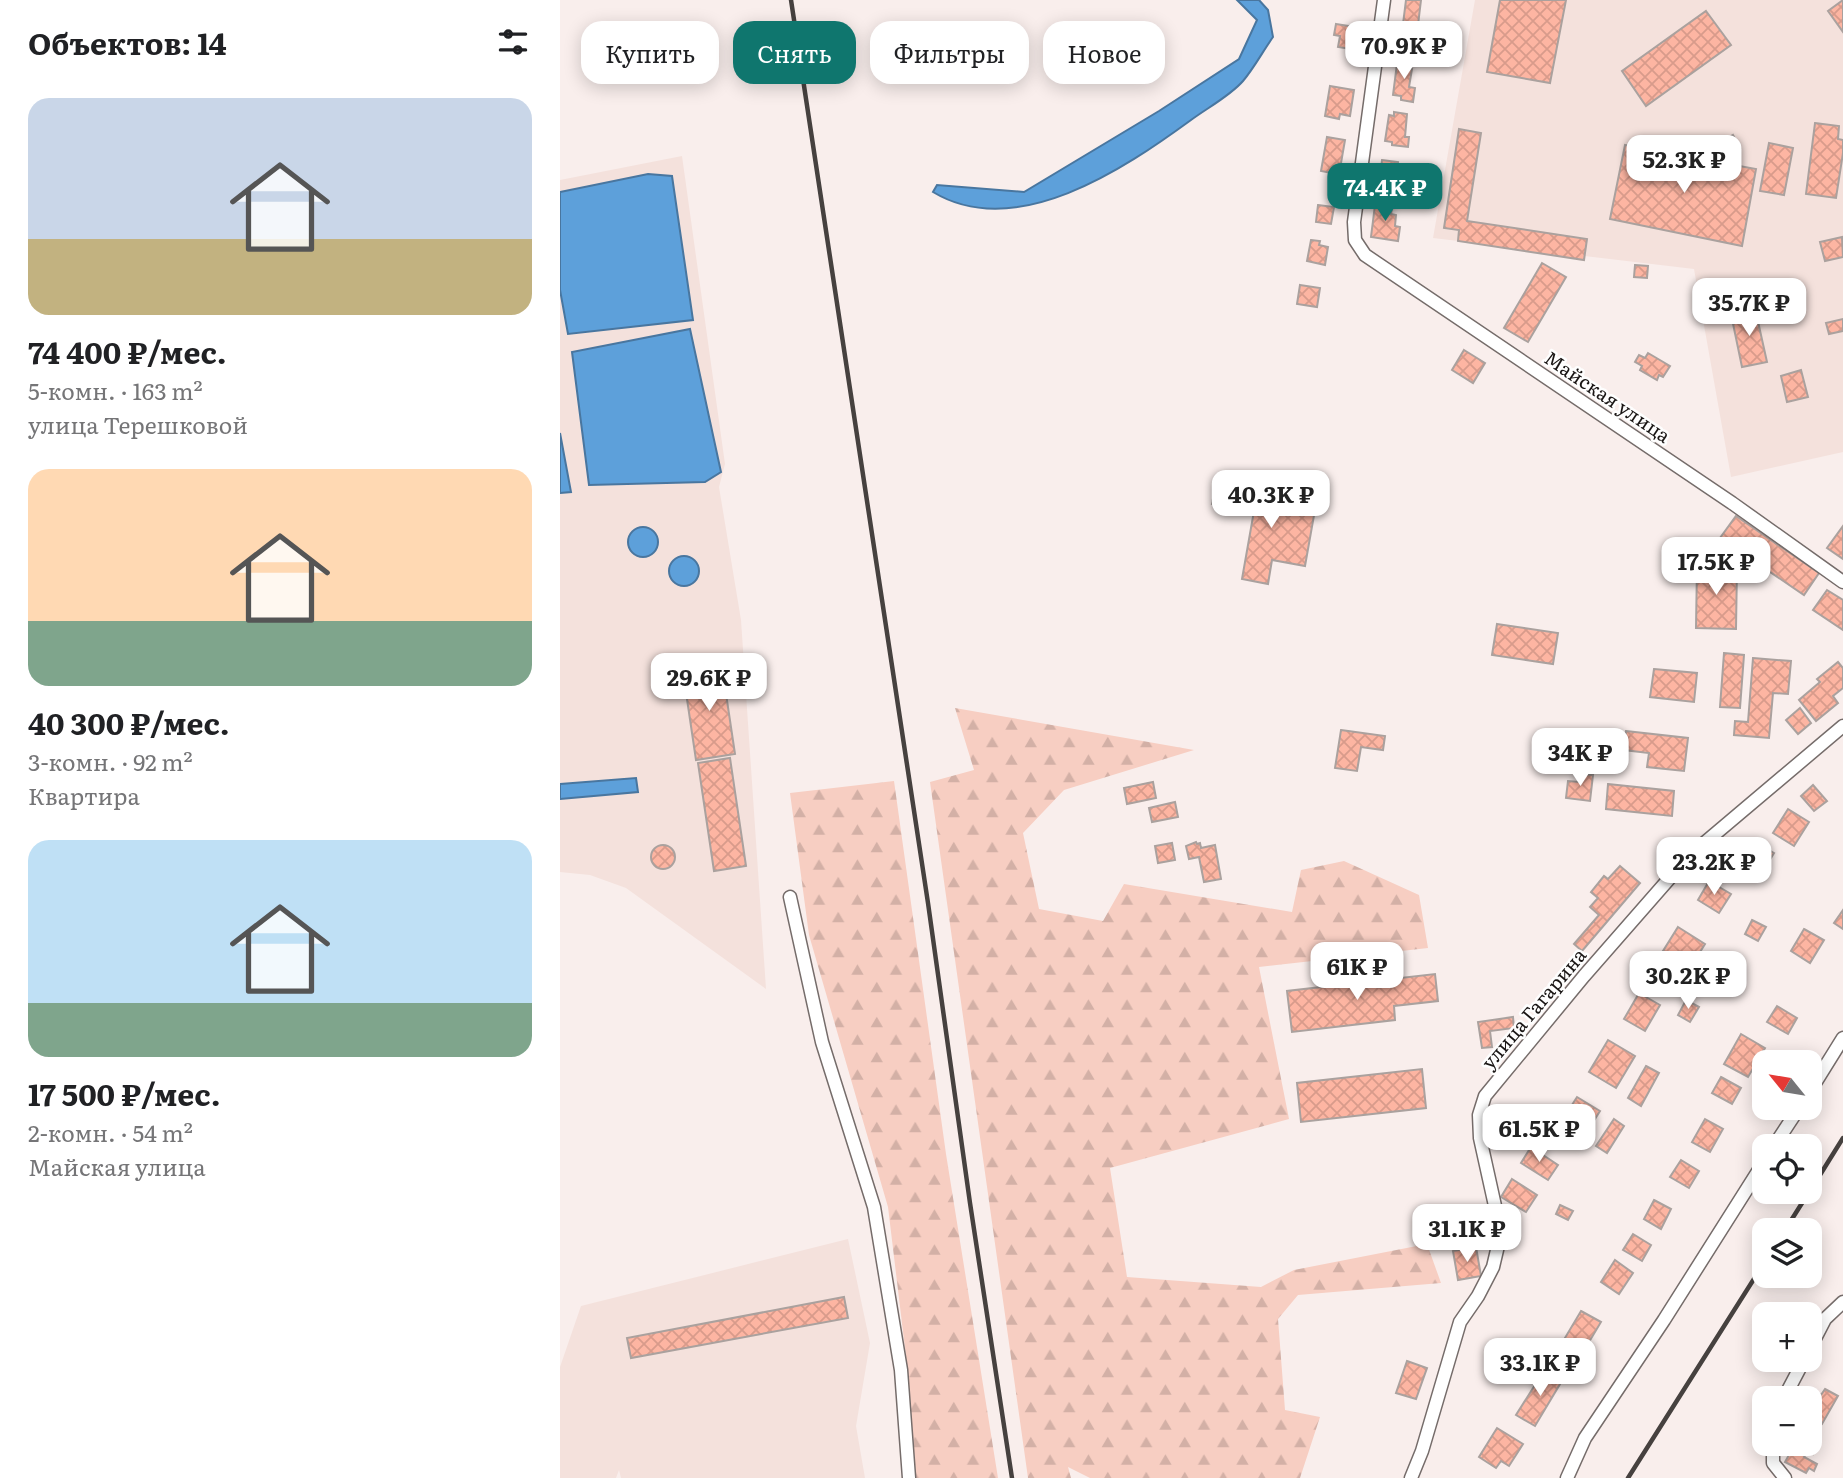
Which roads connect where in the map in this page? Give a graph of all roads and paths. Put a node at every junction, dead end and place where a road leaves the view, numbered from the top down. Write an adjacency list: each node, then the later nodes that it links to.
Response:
1 (1384, 0): 2 (street, Майская улица)
2 (1843, 582)
3 (1843, 726): 12 (street, улица Гагарина)
4 (790, 897): 11 (street)
5 (1843, 1038): 6 (street)
6 (1822, 1072)
7 (1752, 1182): 13 (street)
8 (1843, 1302): 9 (street)
9 (1822, 1325)
10 (1773, 1456): 14 (street)
11 (909, 1478)
12 (1411, 1478)
13 (1567, 1478)
14 (1785, 1478)

